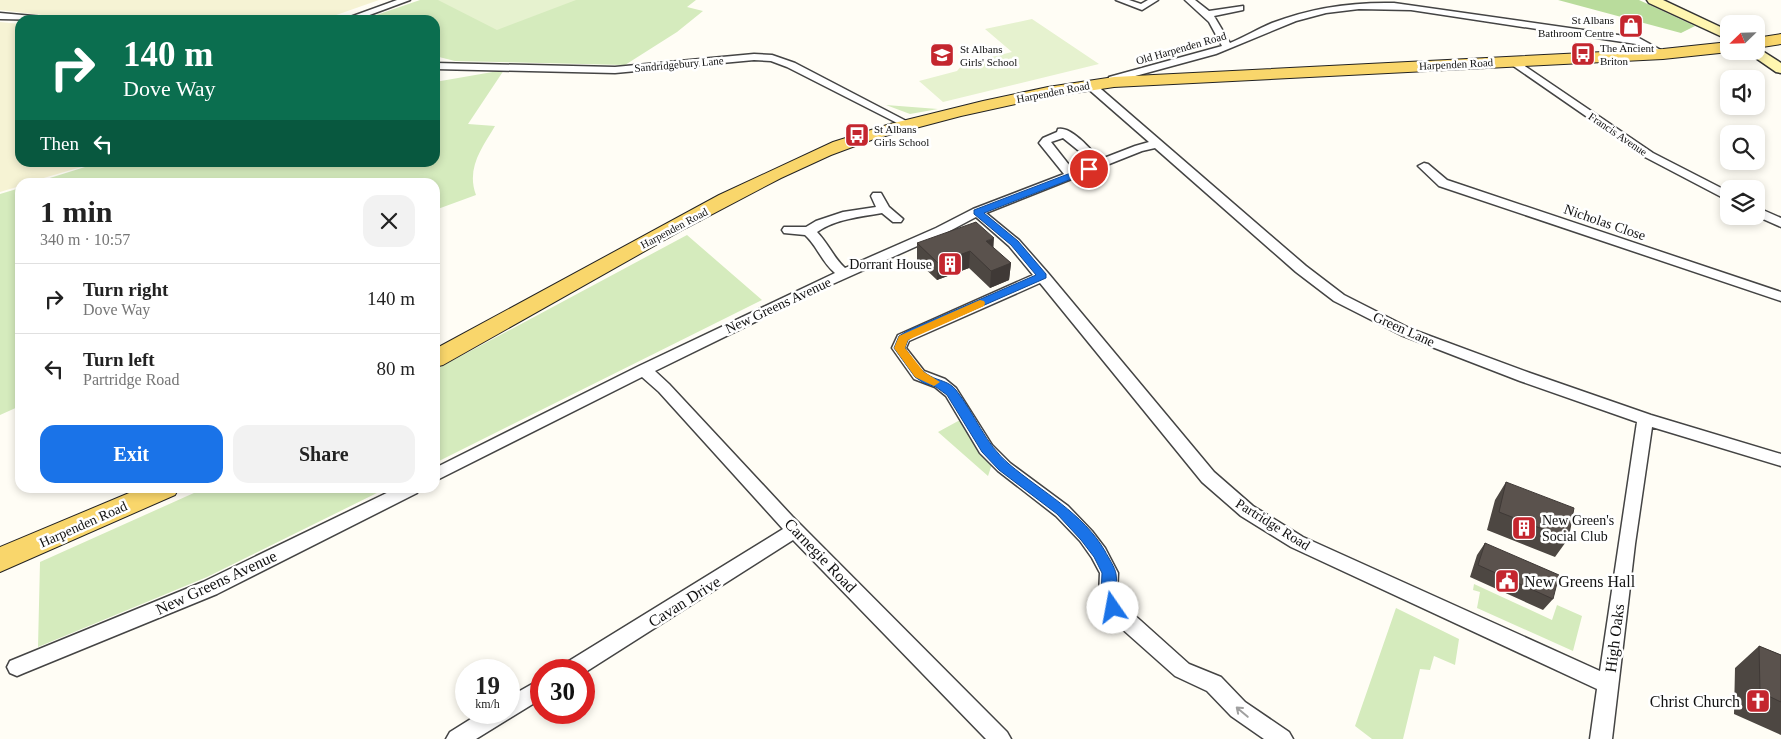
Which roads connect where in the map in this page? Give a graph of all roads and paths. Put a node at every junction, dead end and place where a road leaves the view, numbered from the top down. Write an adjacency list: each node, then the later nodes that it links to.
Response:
1 (406, 0): 9 (street)
2 (1120, 0): 3 (street)
3 (1154, 0)
4 (1190, 0): 8 (street)
5 (1653, 0): 12 (street)
6 (1375, 2): 15 (street, Old Harpenden Road); 17 (street, Old Harpenden Road)
7 (1240, 8): 8 (street)
8 (1208, 14): 15 (street)
9 (362, 15)
10 (0, 16): 11 (street)
11 (15, 17)
12 (1720, 32)
13 (1781, 39): 14 (main road)
14 (1765, 42)
15 (1228, 47): 22 (street, Old Harpenden Road)
16 (1720, 48): 17 (main road, Harpenden Road)
17 (1664, 54): 19 (main road, Harpenden Road)
18 (1765, 57): 21 (street)
19 (1513, 61): 23 (main road, Harpenden Road); 31 (street, Francis Avenue)
20 (440, 66): 24 (street, Sandridgebury Lane)
21 (1780, 68)
22 (1113, 80)
23 (1090, 84): 24 (main road, Harpenden Road); 27 (street, Green Lane)
24 (907, 124): 43 (main road, Harpenden Road)
25 (1066, 130): 26 (street); 28 (street); 30 (street)
26 (1043, 135)
27 (1158, 144): 30 (street, New Greens Avenue); 45 (street, Green Lane)
28 (1088, 153)
29 (1424, 166): 42 (street, Nicholas Close)
30 (1072, 176): 34 (street, New Greens Avenue)
31 (1720, 193)
32 (878, 196): 33 (street)
33 (884, 209): 36 (street); 39 (street)
34 (977, 212): 40 (street, New Greens Avenue); 41 (street, Partridge Road)
35 (1765, 215): 37 (street)
36 (896, 218)
37 (1781, 222)
38 (788, 230): 39 (street)
39 (809, 231): 40 (street)
40 (844, 274): 44 (street, New Greens Avenue)
41 (1043, 276): 54 (street, Partridge Road); 58 (street, one-way to 41)
42 (1781, 297)
43 (440, 356)
44 (644, 370): 47 (street, New Greens Avenue); 50 (street, Carnegie Road)
45 (1646, 419): 46 (street, Green Lane); 54 (street, High Oaks)
46 (1781, 460)
47 (440, 472)
48 (154, 493): 51 (main road, Harpenden Road)
49 (400, 493): 53 (street, New Greens Avenue)
50 (796, 530): 52 (street, Cavan Drive); 57 (street, Carnegie Road)
51 (0, 560)
52 (589, 659)
53 (17, 667)
54 (1609, 685): 59 (street, High Oaks)
55 (481, 724): 56 (street)
56 (457, 739)
57 (1000, 739)
58 (1282, 739)
59 (1601, 739)

